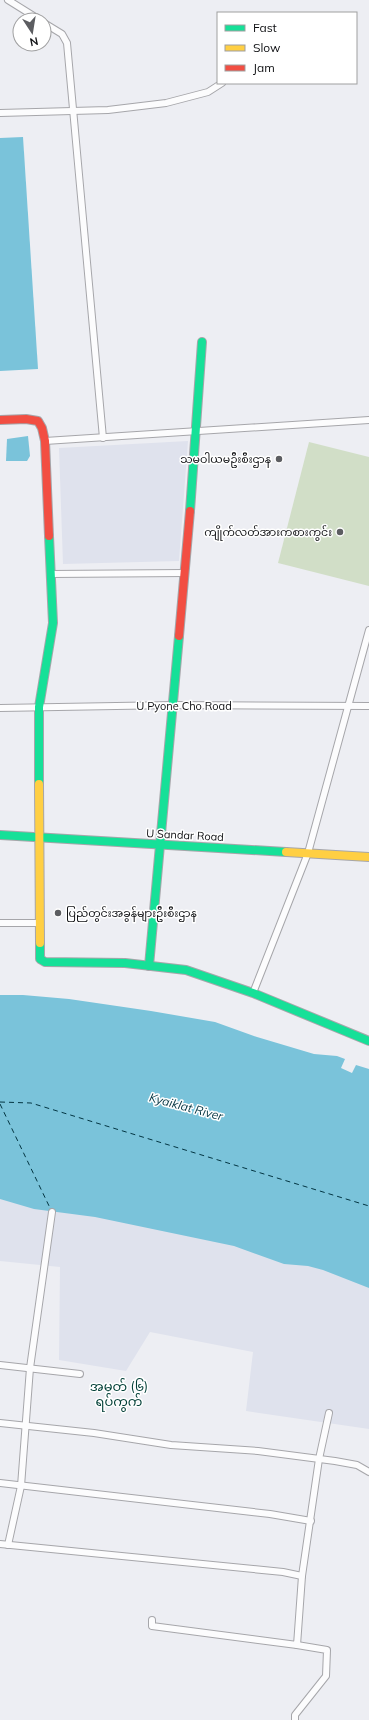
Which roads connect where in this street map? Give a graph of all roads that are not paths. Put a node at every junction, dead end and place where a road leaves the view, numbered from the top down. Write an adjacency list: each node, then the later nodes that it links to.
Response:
1 (8, 0): 2 (street)
2 (27, 12)
3 (52, 28): 5 (street)
4 (220, 84): 5 (street)
5 (73, 111): 6 (street); 11 (street)
6 (0, 113)
7 (202, 342): 10 (street)
8 (0, 420): 12 (street)
9 (369, 420): 10 (street)
10 (197, 432): 11 (street); 13 (street)
11 (103, 438): 12 (street)
12 (45, 441): 14 (street)
13 (185, 573): 14 (street); 16 (street)
14 (51, 574): 18 (street)
15 (369, 630): 19 (street)
16 (174, 705): 18 (street, U Pyone Cho Road); 19 (street, U Pyone Cho Road); 23 (street)
17 (369, 706): 19 (street, U Pyone Cho Road)
18 (39, 707): 20 (street, U Pyone Cho Road); 22 (street)
19 (348, 707): 24 (street)
20 (0, 708)
21 (0, 835): 22 (street, U Sandar Road)
22 (39, 838): 23 (street, U Sandar Road); 27 (street)
23 (160, 844): 24 (street, U Sandar Road); 28 (street)
24 (308, 853): 25 (street, U Sandar Road); 29 (street)
25 (369, 857)
26 (0, 923): 27 (street)
27 (39, 923): 28 (street)
28 (149, 966): 29 (street)
29 (253, 993): 30 (street)
30 (369, 1041)
31 (52, 1212): 33 (street)
32 (0, 1365): 33 (street)
33 (30, 1368): 34 (street); 37 (street)
34 (80, 1374)
35 (329, 1413): 38 (street)
36 (0, 1423): 37 (street)
37 (26, 1426): 38 (street); 41 (street)
38 (319, 1459): 39 (street); 42 (street)
39 (369, 1472)
40 (0, 1483): 41 (street)
41 (21, 1486): 42 (street); 44 (street)
42 (311, 1521): 45 (street)
43 (0, 1544): 44 (street)
44 (8, 1545): 45 (street)
45 (302, 1576): 47 (street)
46 (152, 1620): 47 (street)
47 (297, 1645): 48 (street)
48 (295, 1720)

